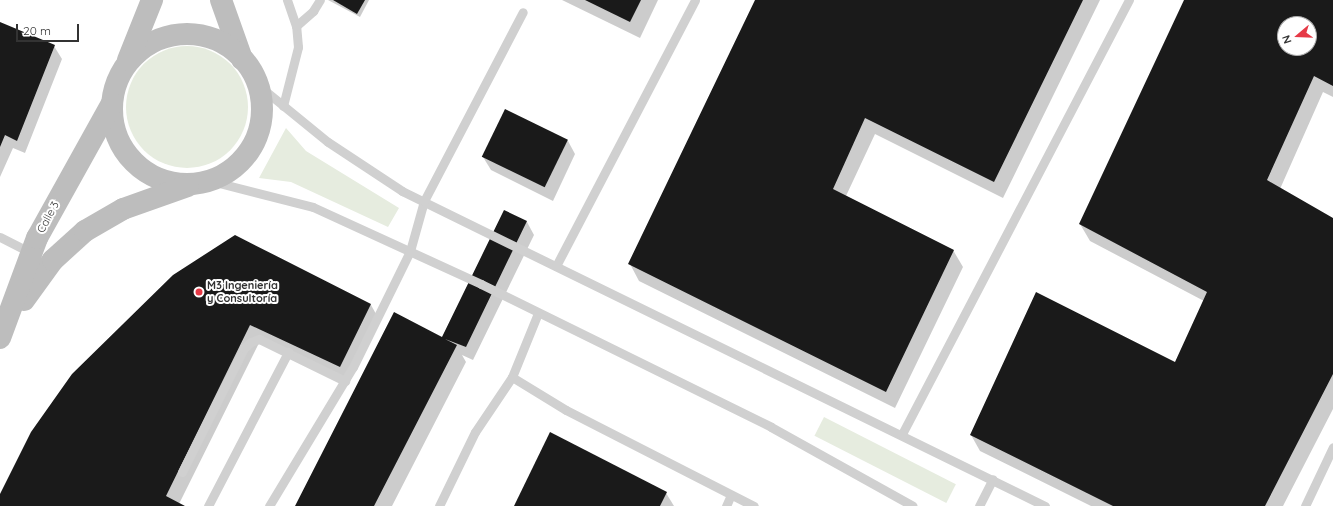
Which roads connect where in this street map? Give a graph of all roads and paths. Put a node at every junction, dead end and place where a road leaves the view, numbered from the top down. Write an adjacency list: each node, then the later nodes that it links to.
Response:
1 (152, 0): 10 (main road)
2 (221, 0): 9 (main road)
3 (287, 0): 8 (lane)
4 (320, 0): 8 (lane)
5 (695, 0): 19 (lane)
6 (1129, 0): 25 (lane)
7 (523, 12): 15 (lane)
8 (296, 26): 13 (lane)
9 (242, 58): 10 (main road); 11 (main road)
10 (127, 63): 12 (main road)
11 (258, 85): 13 (lane); 14 (main road, Calle 3)
12 (112, 102): 14 (main road); 18 (main road, Calle 3)
13 (283, 106): 15 (lane)
14 (202, 183): 17 (lane); 21 (main road, Calle 3)
15 (424, 202): 17 (lane); 19 (lane)
16 (0, 237): 18 (lane)
17 (410, 251): 20 (lane); 24 (lane)
18 (32, 253): 21 (main road, Calle 3)
19 (556, 266): 25 (lane)
20 (538, 313): 23 (lane); 35 (lane)
21 (0, 339)
22 (288, 352): 24 (lane); 27 (lane); 30 (lane)
23 (512, 377): 29 (lane); 32 (lane)
24 (345, 381): 31 (lane)
25 (902, 434): 28 (lane)
26 (1333, 447): 38 (lane)
27 (182, 472)
28 (993, 479): 36 (lane); 37 (lane)
29 (731, 496): 33 (lane); 34 (lane)
30 (208, 506)
31 (269, 506)
32 (439, 506)
33 (726, 506)
34 (754, 506)
35 (913, 506)
36 (979, 506)
37 (1045, 506)
38 (1305, 506)

